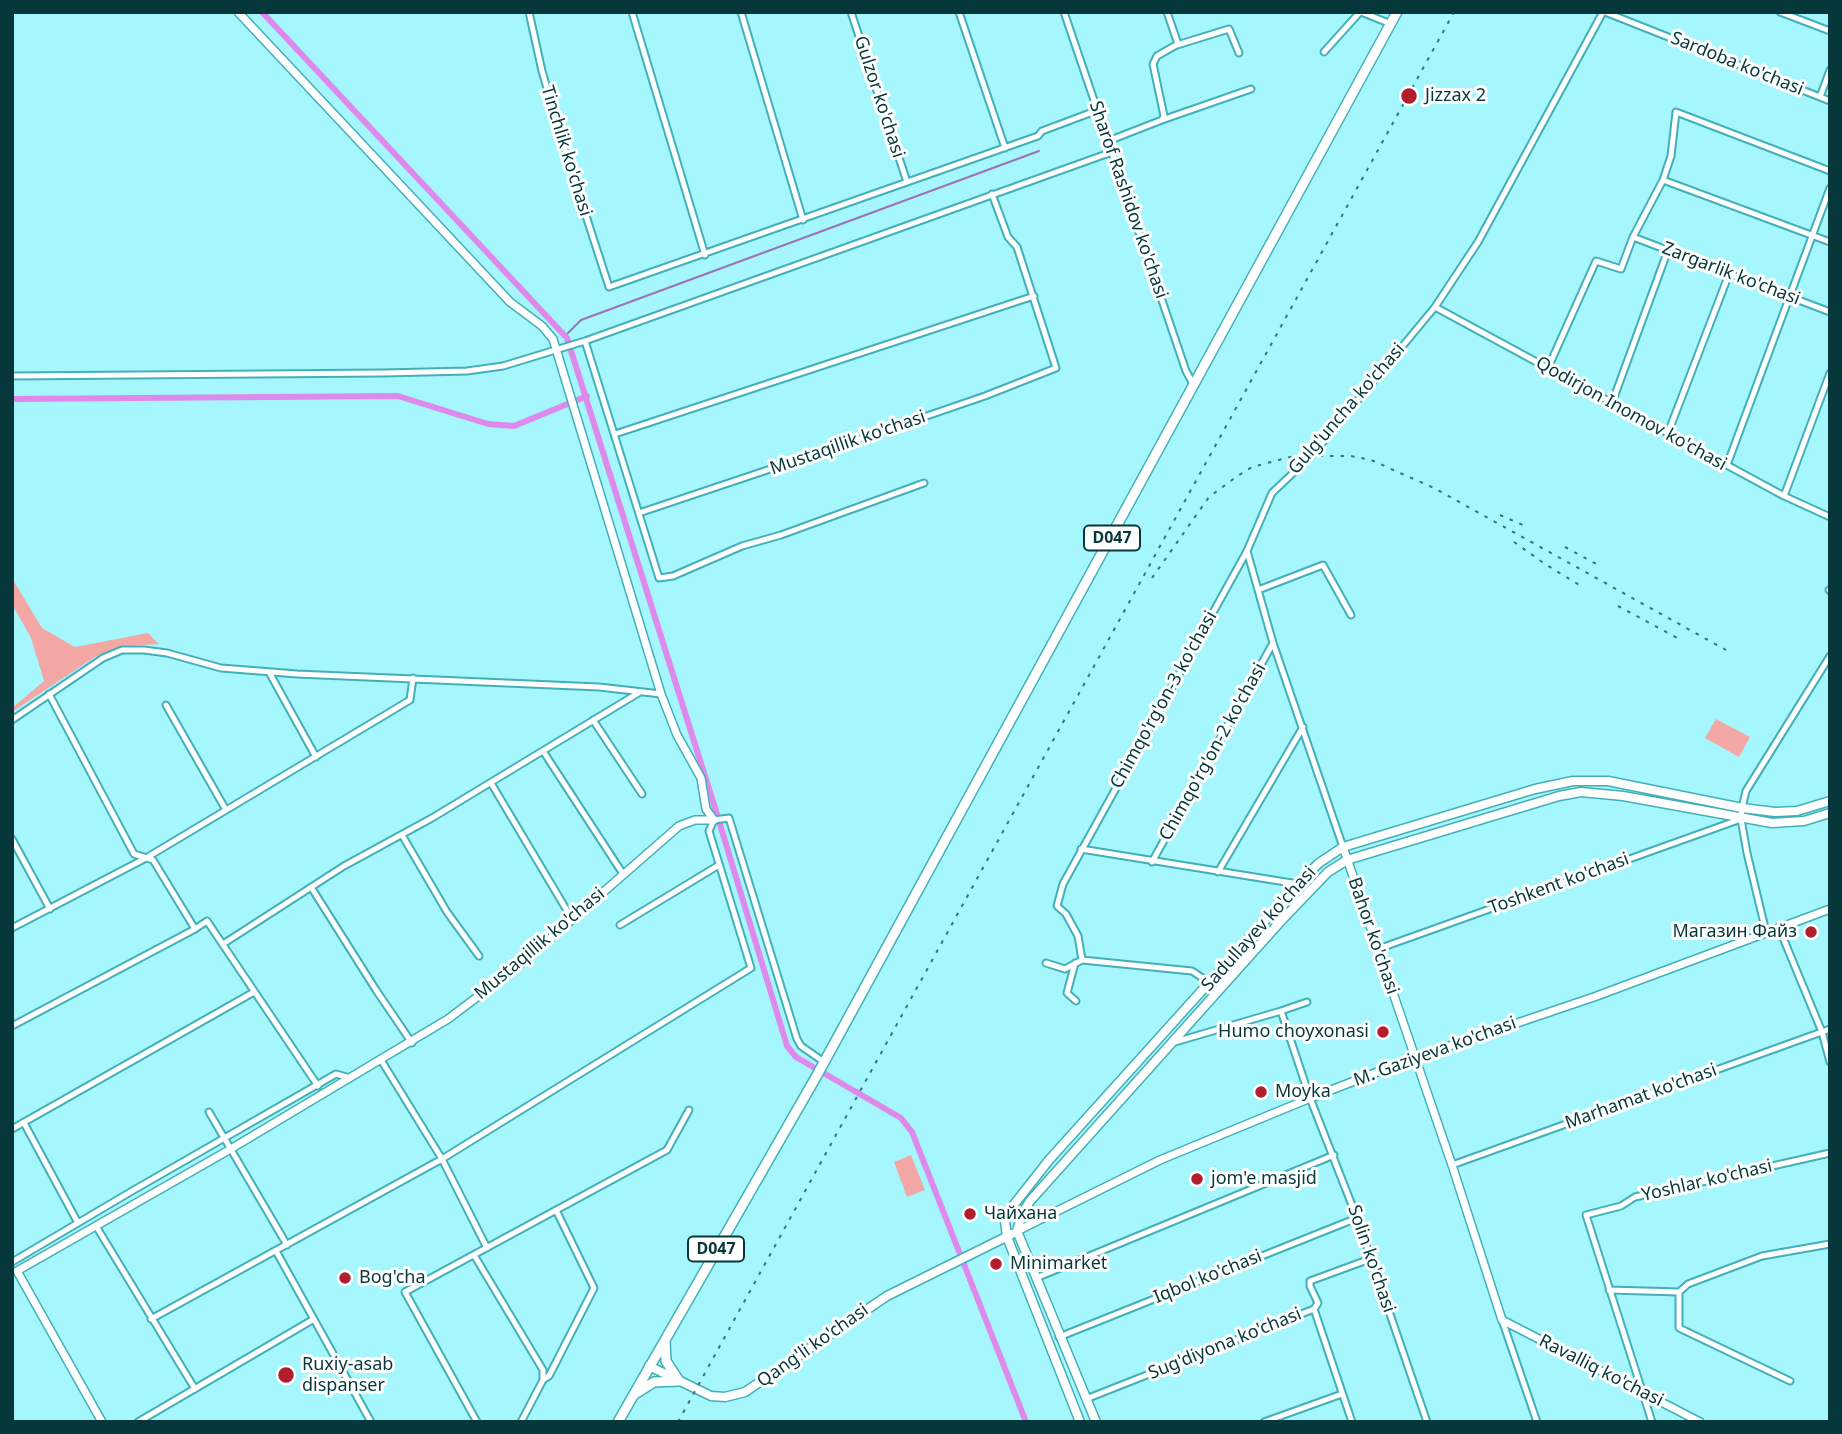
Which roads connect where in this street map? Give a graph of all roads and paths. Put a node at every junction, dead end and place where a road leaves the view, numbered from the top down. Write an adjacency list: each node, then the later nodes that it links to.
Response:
1 (238, 12): 44 (street)
2 (529, 12): 37 (street, Tinchlik ko'chasi)
3 (632, 12): 37 (street)
4 (741, 12): 32 (street)
5 (851, 12): 29 (street, Gulzor ko'chasi)
6 (959, 12): 25 (street)
7 (1064, 12): 22 (street, Sharof Rashidov ko'chasi)
8 (1167, 12): 15 (street)
9 (1361, 12): 13 (street); 17 (street)
10 (1397, 12): 13 (main road, D047)
11 (1604, 12): 20 (street, Sardoba ko'chasi); 41 (street, Gulg'uncha ko'chasi)
12 (1780, 12): 14 (street)
13 (1391, 24): 48 (main road, D047)
14 (1830, 31)
15 (1177, 45): 16 (street); 23 (street)
16 (1238, 52)
17 (1324, 52)
18 (1830, 70): 20 (street)
19 (1251, 89): 23 (street)
20 (1820, 97): 21 (street, Sardoba ko'chasi)
21 (1830, 101)
22 (1098, 110): 24 (street, Sharof Rashidov ko'chasi); 25 (street)
23 (1162, 120): 24 (street)
24 (1108, 141): 26 (street, Sharof Rashidov ko'chasi)
25 (1005, 148): 29 (street)
26 (1112, 152): 31 (street); 48 (street, Sharof Rashidov ko'chasi)
27 (1830, 171): 28 (street)
28 (1663, 180): 33 (street); 34 (street)
29 (907, 182): 32 (street)
30 (1830, 188): 33 (street)
31 (992, 194): 39 (street); 43 (street)
32 (803, 220): 37 (street)
33 (1813, 235): 35 (street); 40 (street)
34 (1633, 237): 36 (street, Zargarlik ko'chasi); 45 (street)
35 (1830, 242)
36 (1668, 250): 38 (street, Zargarlik ko'chasi); 49 (street)
37 (705, 255)
38 (1729, 274): 40 (street, Zargarlik ko'chasi); 50 (street)
39 (1034, 296): 51 (street); 55 (street, Mustaqillik ko'chasi)
40 (1790, 296): 42 (street, Zargarlik ko'chasi); 52 (street)
41 (1434, 307): 45 (street, Qodirjon Inomov ko'chasi); 57 (street, Gulg'uncha ko'chasi)
42 (1830, 312)
43 (585, 341): 44 (street); 51 (street)
44 (556, 348): 46 (street); 66 (street)
45 (1548, 368): 49 (street, Qodirjon Inomov ko'chasi)
46 (12, 376)
47 (1829, 377): 54 (street)
48 (1195, 387): 118 (main road, D047)
49 (1612, 403): 50 (street, Qodirjon Inomov ko'chasi)
50 (1668, 433): 52 (street, Qodirjon Inomov ko'chasi)
51 (615, 434): 55 (street)
52 (1727, 465): 54 (street, Qodirjon Inomov ko'chasi)
53 (924, 483): 55 (street)
54 (1784, 496): 56 (street, Qodirjon Inomov ko'chasi)
55 (639, 513)
56 (1830, 517)
57 (1247, 551): 58 (street, Bahor ko'chasi); 84 (street, Chimqo'rg'on-3 ko'chasi)
58 (1258, 590): 59 (street); 60 (street, Bahor ko'chasi)
59 (1351, 615)
60 (1273, 643): 70 (street, Bahor ko'chasi); 87 (street, Chimqo'rg'on-2 ko'chasi)
61 (1830, 656): 76 (street)
62 (270, 672): 63 (street); 65 (street); 72 (street)
63 (413, 678): 64 (street); 72 (street)
64 (640, 692): 66 (street); 69 (street)
65 (48, 694): 68 (street); 85 (street)
66 (661, 694): 80 (street)
67 (166, 705): 77 (street)
68 (12, 720)
69 (593, 720): 71 (street); 74 (street)
70 (1303, 727): 83 (street, Bahor ko'chasi); 89 (street)
71 (542, 751): 73 (street); 90 (street)
72 (316, 757): 77 (street)
73 (491, 783): 81 (street); 95 (street)
74 (642, 793)
75 (1830, 801): 76 (main road, Sadullayev ko'chasi)
76 (1742, 808): 79 (street); 83 (main road, Sadullayev ko'chasi)
77 (226, 810): 85 (street)
78 (1830, 813): 79 (main road)
79 (1741, 819): 86 (main road); 100 (street); 102 (street, Toshkent ko'chasi)
80 (715, 820): 88 (street); 90 (street, Mustaqillik ko'chasi); 118 (street, Mustaqillik ko'chasi)
81 (402, 835): 92 (street); 103 (street)
82 (12, 839): 93 (street)
83 (1343, 847): 86 (street, Bahor ko'chasi); 91 (main road, Sadullayev ko'chasi)
84 (1081, 849): 87 (street); 104 (street, Chimqo'rg'on-3 ko'chasi)
85 (146, 858): 93 (street); 99 (street)
86 (1347, 860): 102 (street, Bahor ko'chasi); 115 (main road)
87 (1152, 862): 89 (street)
88 (719, 865): 96 (street); 131 (street)
89 (1219, 872): 91 (street)
90 (623, 874): 95 (street, Mustaqillik ko'chasi)
91 (1298, 884): 106 (main road, Sadullayev ko'chasi)
92 (311, 887): 101 (street); 114 (street)
93 (51, 909): 97 (street)
94 (1830, 909): 98 (street, M. Gaziyeva ko'chasi)
95 (572, 919): 114 (street, Mustaqillik ko'chasi)
96 (620, 925)
97 (12, 928)
98 (1779, 928): 100 (street, M. Gaziyeva ko'chasi); 113 (street)
99 (195, 929): 101 (street); 111 (street)
100 (1766, 932): 116 (street, M. Gaziyeva ko'chasi)
101 (223, 944): 107 (street)
102 (1378, 949): 116 (street, Bahor ko'chasi)
103 (479, 956)
104 (1079, 962): 105 (street); 106 (street); 108 (street)
105 (1046, 963)
106 (1210, 983): 138 (main road, Sadullayev ko'chasi)
107 (254, 992): 121 (street); 125 (street)
108 (1076, 1001)
109 (1307, 1002): 110 (street)
110 (1281, 1011): 115 (street); 122 (street, Solin ko'chasi)
111 (12, 1026)
112 (1830, 1029): 113 (street, Marhamat ko'chasi)
113 (1822, 1032): 119 (street); 132 (street, Marhamat ko'chasi)
114 (412, 1042): 117 (street, Mustaqillik ko'chasi)
115 (1171, 1043): 137 (main road)
116 (1414, 1058): 122 (street, M. Gaziyeva ko'chasi); 132 (street, Bahor ko'chasi)
117 (381, 1060): 120 (street, Mustaqillik ko'chasi); 131 (street)
118 (824, 1062): 156 (main road, D047)
119 (1830, 1062)
120 (350, 1078): 121 (street, Mustaqillik ko'chasi); 128 (street, Mustaqillik ko'chasi)
121 (318, 1086): 127 (street, Mustaqillik ko'chasi)
122 (1310, 1098): 130 (street, Solin ko'chasi); 137 (street, M. Gaziyeva ko'chasi)
123 (689, 1111): 133 (street)
124 (209, 1112): 127 (street)
125 (24, 1123): 126 (street); 135 (street)
126 (12, 1129)
127 (223, 1138): 128 (street); 135 (street, Mustaqillik ko'chasi)
128 (229, 1150): 136 (street, Mustaqillik ko'chasi); 140 (street)
129 (1830, 1153): 149 (street, Yoshlar ko'chasi)
130 (1334, 1155): 134 (street, Solin ko'chasi); 148 (street)
131 (442, 1159): 140 (street); 141 (street)
132 (1452, 1165): 154 (street, Bahor ko'chasi)
133 (556, 1210): 141 (street); 158 (street)
134 (1357, 1218): 145 (street, Solin ko'chasi); 155 (street, Iqbol ko'chasi)
135 (78, 1223): 146 (street, Mustaqillik ko'chasi)
136 (96, 1226): 147 (street, Mustaqillik ko'chasi); 152 (street)
137 (1017, 1231): 138 (main road, M. Gaziyeva ko'chasi); 148 (main road)
138 (1007, 1237): 143 (main road, M. Gaziyeva ko'chasi); 172 (main road)
139 (1830, 1244): 150 (street)
140 (287, 1245): 142 (street)
141 (487, 1248): 144 (street)
142 (276, 1251): 152 (street); 153 (street)
143 (973, 1253): 159 (main road, Qang'li ko'chasi)
144 (474, 1255): 158 (street); 169 (street)
145 (1370, 1259): 151 (street, Sug'diyona ko'chasi); 176 (street, Solin ko'chasi)
146 (12, 1262)
147 (15, 1272): 166 (street)
148 (1036, 1278): 155 (main road)
149 (1609, 1290): 150 (street); 162 (street)
150 (1679, 1292): 160 (street)
151 (1314, 1309): 163 (street); 165 (street, Sug'diyona ko'chasi)
152 (151, 1319): 161 (street)
153 (314, 1319): 161 (street); 168 (street)
154 (1502, 1320): 162 (street, Ravalliq ko'chasi); 177 (street)
155 (1059, 1337): 165 (main road)
156 (665, 1339): 157 (main road, D047); 159 (main road)
157 (649, 1366): 159 (main road, Qang'li ko'chasi); 164 (main road, D047)
158 (543, 1380): 170 (street)
159 (679, 1381): 164 (main road)
160 (1790, 1381)
161 (195, 1389): 167 (street)
162 (1642, 1392): 178 (street); 179 (street, Ravalliq ko'chasi)
163 (1342, 1394): 174 (street); 175 (street)
164 (632, 1398): 171 (main road, D047)
165 (1086, 1399): 173 (main road)
166 (102, 1422)
167 (138, 1422)
168 (371, 1422)
169 (477, 1422)
170 (521, 1422)
171 (618, 1422)
172 (1080, 1422)
173 (1096, 1422)
174 (1264, 1422)
175 (1352, 1422)
176 (1427, 1422)
177 (1537, 1422)
178 (1653, 1422)
179 (1700, 1422)

